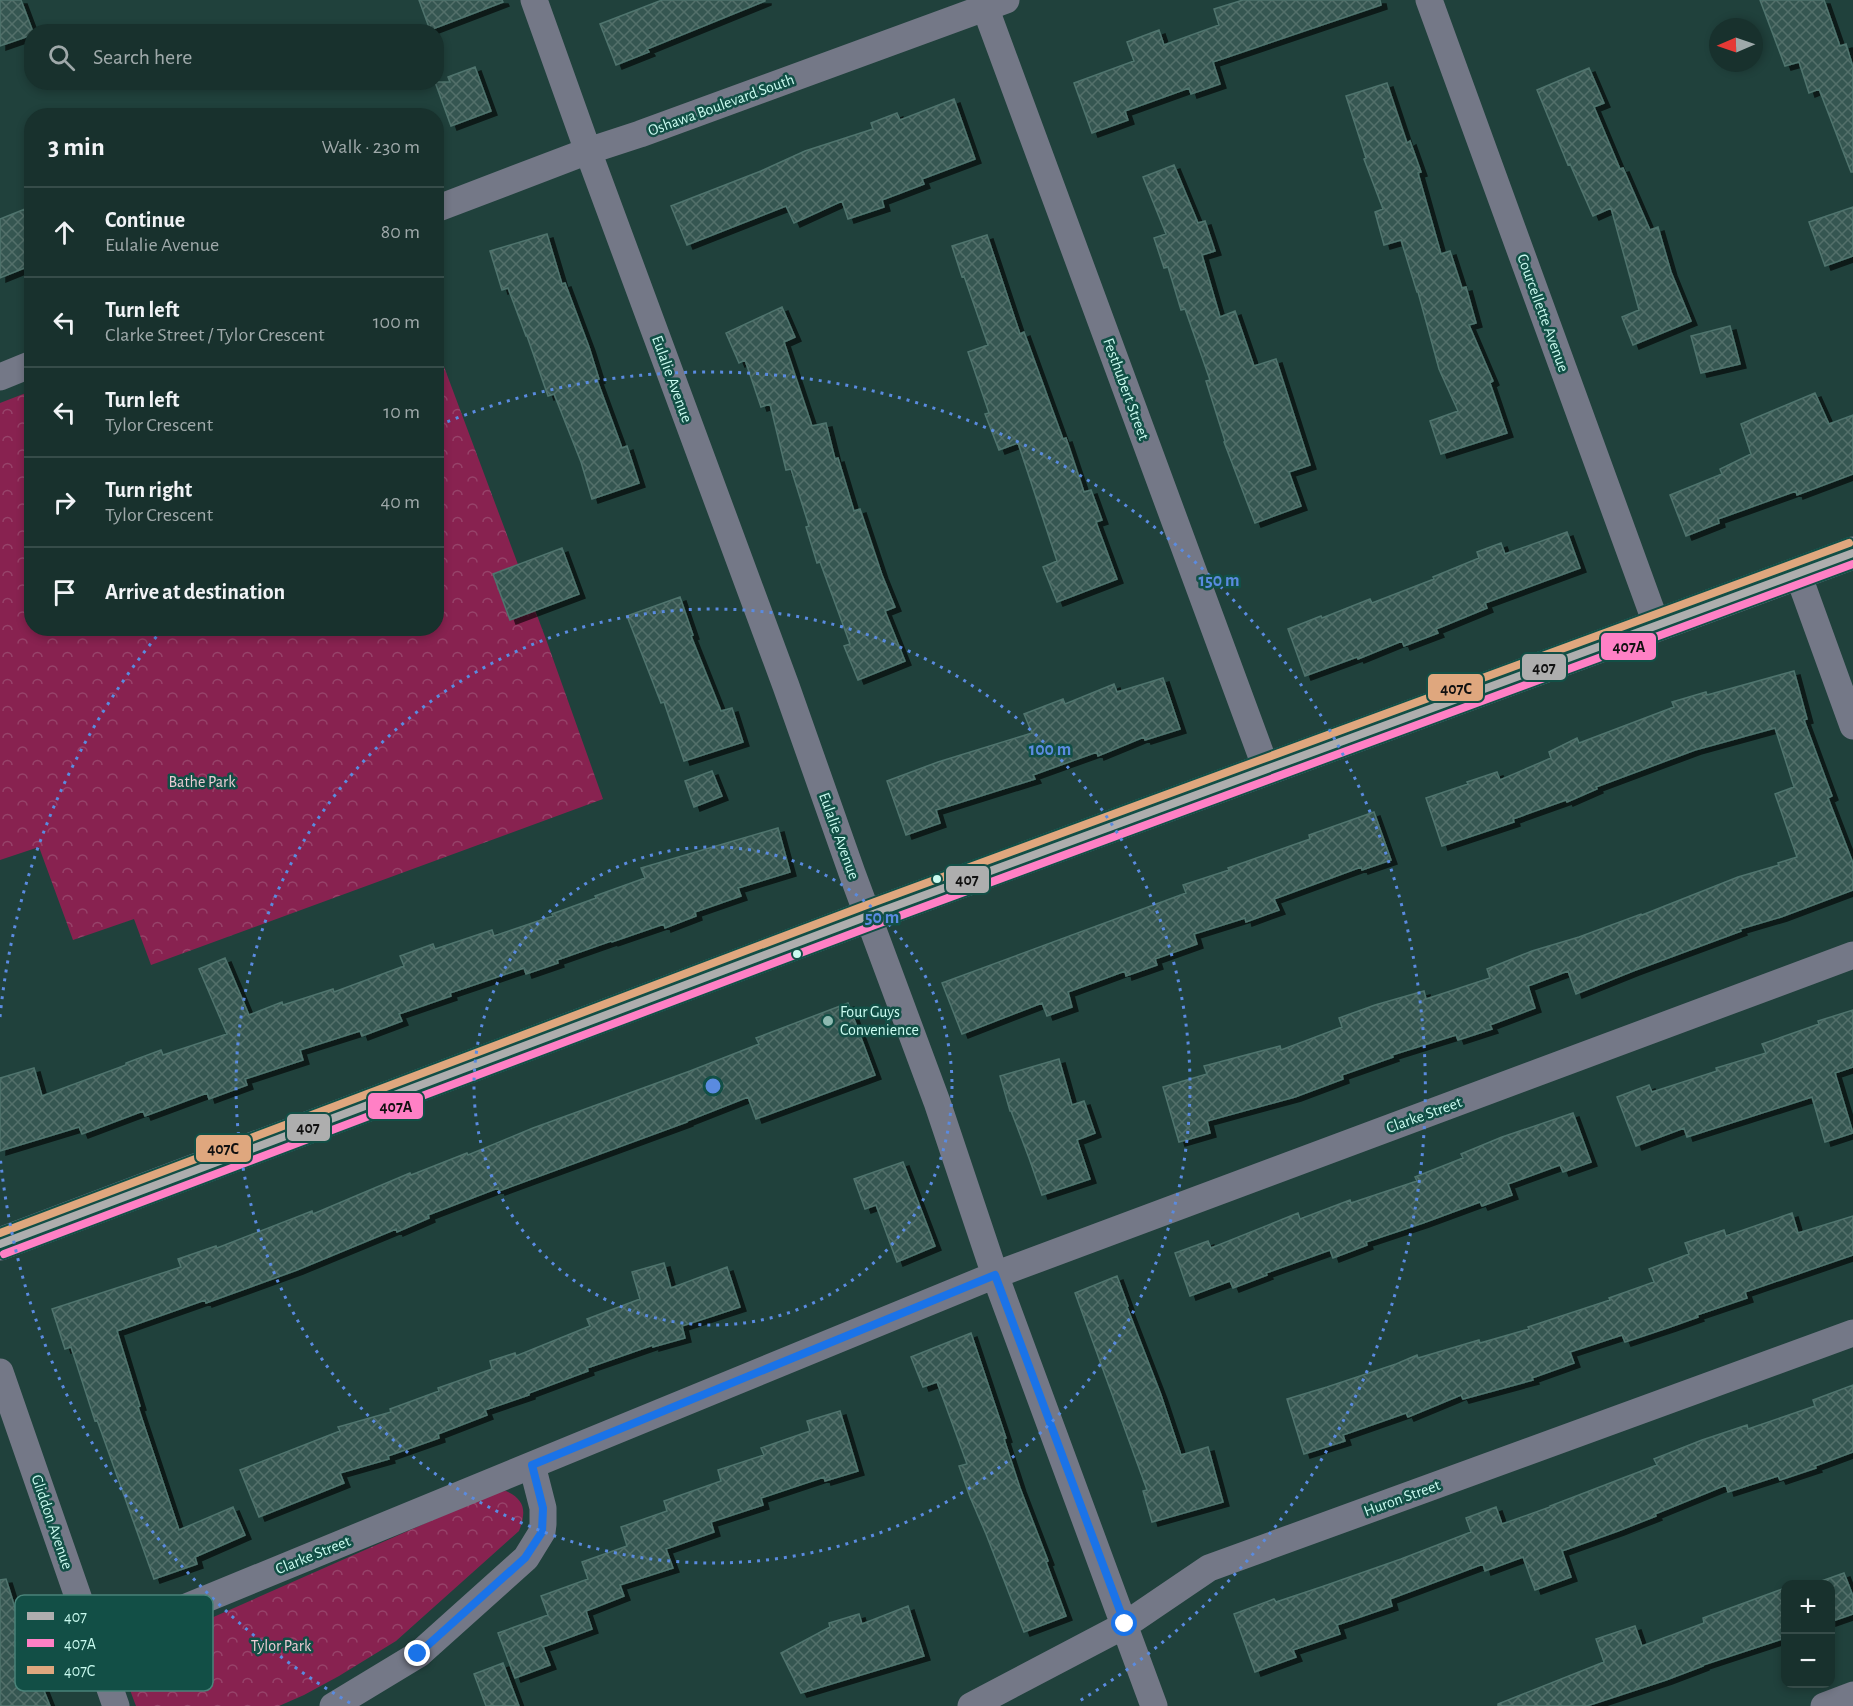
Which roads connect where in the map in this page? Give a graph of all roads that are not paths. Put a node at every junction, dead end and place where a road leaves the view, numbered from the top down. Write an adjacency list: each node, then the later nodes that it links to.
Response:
1 (534, 0): 4 (street, Eulalie Avenue)
2 (1429, 0): 10 (street, Courcellette Avenue)
3 (996, 4): 4 (street, Oshawa Boulevard South); 12 (street, Festhubert Street)
4 (588, 151): 5 (street, Oshawa Boulevard South); 13 (street, Eulalie Avenue)
5 (444, 206)
6 (24, 367): 7 (street)
7 (0, 376)
8 (1853, 553): 9 (main road)
9 (1798, 574): 10 (main road); 11 (street)
10 (1657, 626): 12 (main road)
11 (1853, 726)
12 (1267, 771): 13 (main road)
13 (868, 916): 15 (main road); 16 (street, Eulalie Avenue)
14 (1853, 955): 16 (street, Clarke Street)
15 (0, 1244)
16 (995, 1275): 19 (street, Clarke Street); 22 (street, Eulalie Avenue)
17 (1853, 1333): 22 (street, Huron Street)
18 (0, 1372): 20 (street, Gliddon Avenue)
19 (532, 1465): 21 (street, Clarke Street); 26 (street)
20 (77, 1595)
21 (213, 1596)
22 (1125, 1624): 27 (street, Huron Street); 28 (street, Eulalie Avenue)
23 (111, 1691): 25 (street, Gliddon Avenue)
24 (1853, 1695): 29 (street)
25 (116, 1706)
26 (333, 1706)
27 (971, 1706)
28 (1154, 1706)
29 (1824, 1706)

